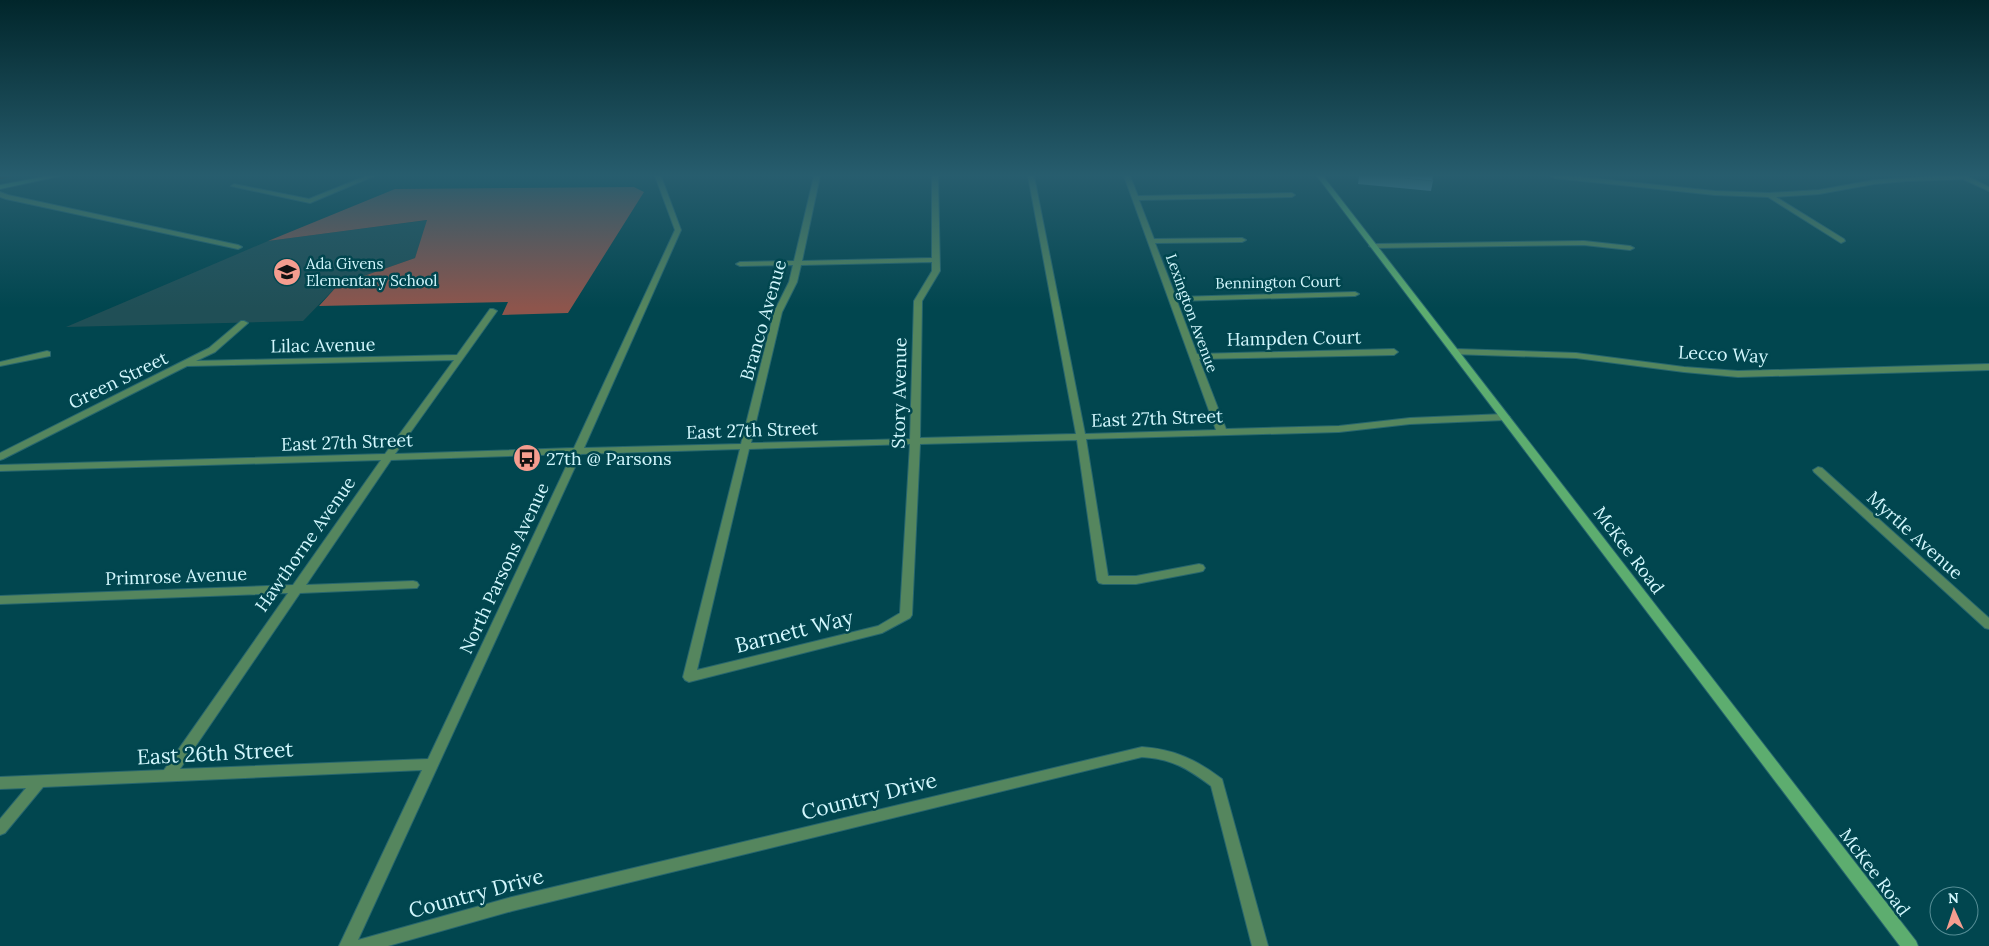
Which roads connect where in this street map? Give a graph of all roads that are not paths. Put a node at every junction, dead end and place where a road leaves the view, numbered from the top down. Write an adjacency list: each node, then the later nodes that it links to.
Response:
1 (117, 220): 13 (street)
2 (674, 220): 35 (street, North Parsons Avenue)
3 (807, 220): 16 (street, Branco Avenue)
4 (936, 220): 15 (street, Story Avenue)
5 (1039, 220): 32 (street)
6 (1143, 220): 10 (street, Lexington Avenue)
7 (1353, 220): 12 (street, McKee Road)
8 (1808, 220): 11 (street)
9 (1242, 240): 10 (street)
10 (1151, 241): 19 (street, Lexington Avenue)
11 (1841, 241)
12 (1373, 246): 14 (street); 23 (street, McKee Road)
13 (238, 247)
14 (1630, 248)
15 (936, 260): 16 (street); 33 (street, Story Avenue)
16 (797, 263): 17 (street); 34 (street, Branco Avenue)
17 (740, 264)
18 (1356, 294): 19 (street, Bennington Court)
19 (1172, 299): 26 (street, Lexington Avenue)
20 (493, 312): 25 (street, Hawthorne Avenue)
21 (244, 323): 27 (street, Green Street)
22 (1394, 352): 26 (street, Hampden Court)
23 (1455, 352): 29 (street, Lecco Way); 30 (street, McKee Road)
24 (47, 354): 28 (street)
25 (461, 357): 27 (street, Lilac Avenue); 37 (street, Hawthorne Avenue)
26 (1194, 357): 31 (street, Lexington Avenue)
27 (186, 364): 36 (street, Green Street)
28 (1, 365)
29 (1989, 367)
30 (1505, 417): 31 (street, East 27th Street); 55 (street, McKee Road)
31 (1222, 432): 32 (street, East 27th Street)
32 (1081, 436): 33 (street, East 27th Street); 40 (street)
33 (915, 441): 34 (street, East 27th Street); 44 (street, Story Avenue)
34 (746, 446): 35 (street, East 27th Street); 46 (street, Branco Avenue)
35 (578, 452): 37 (street, East 27th Street); 47 (street, North Parsons Avenue)
36 (0, 457)
37 (388, 457): 38 (street, East 27th Street); 42 (street, Hawthorne Avenue)
38 (0, 468)
39 (1818, 470): 45 (street, Myrtle Avenue)
40 (1199, 568)
41 (413, 585): 42 (street, Primrose Avenue)
42 (297, 589): 43 (street, Primrose Avenue); 48 (street, Hawthorne Avenue)
43 (0, 600)
44 (906, 616): 46 (street, Barnett Way)
45 (1989, 625)
46 (689, 677)
47 (432, 764): 48 (street, East 26th Street); 52 (street, North Parsons Avenue)
48 (168, 776): 49 (street, East 26th Street)
49 (40, 781): 50 (street, East 26th Street); 51 (street)
50 (0, 783)
51 (0, 829)
52 (347, 946)
53 (362, 946): 54 (street, Country Drive)
54 (1260, 946)
55 (1910, 946)

